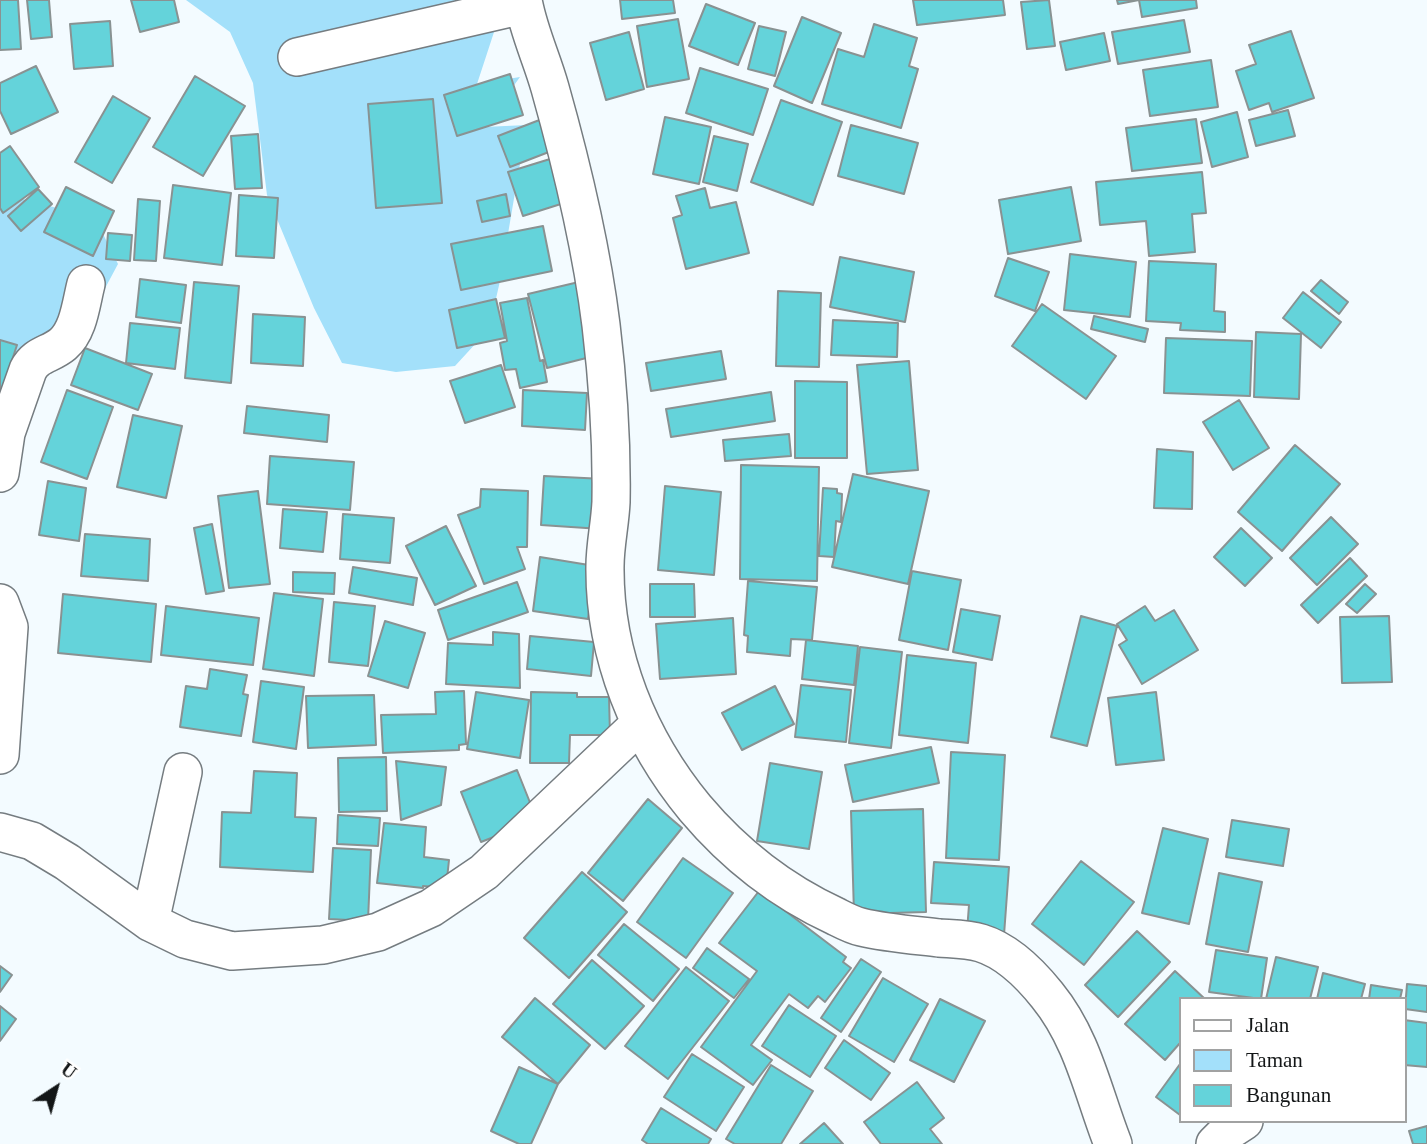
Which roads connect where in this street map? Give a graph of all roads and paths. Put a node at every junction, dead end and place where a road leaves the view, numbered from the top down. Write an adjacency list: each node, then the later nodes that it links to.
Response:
1 (523, 2): 2 (street); 6 (street)
2 (297, 57)
3 (86, 284): 4 (street)
4 (0, 473)
5 (0, 603): 7 (street)
6 (640, 724): 10 (street); 12 (street)
7 (0, 755)
8 (183, 772): 10 (street)
9 (0, 832): 10 (street)
10 (150, 922)
11 (1241, 1123): 13 (street)
12 (1113, 1144)
13 (1215, 1144)

